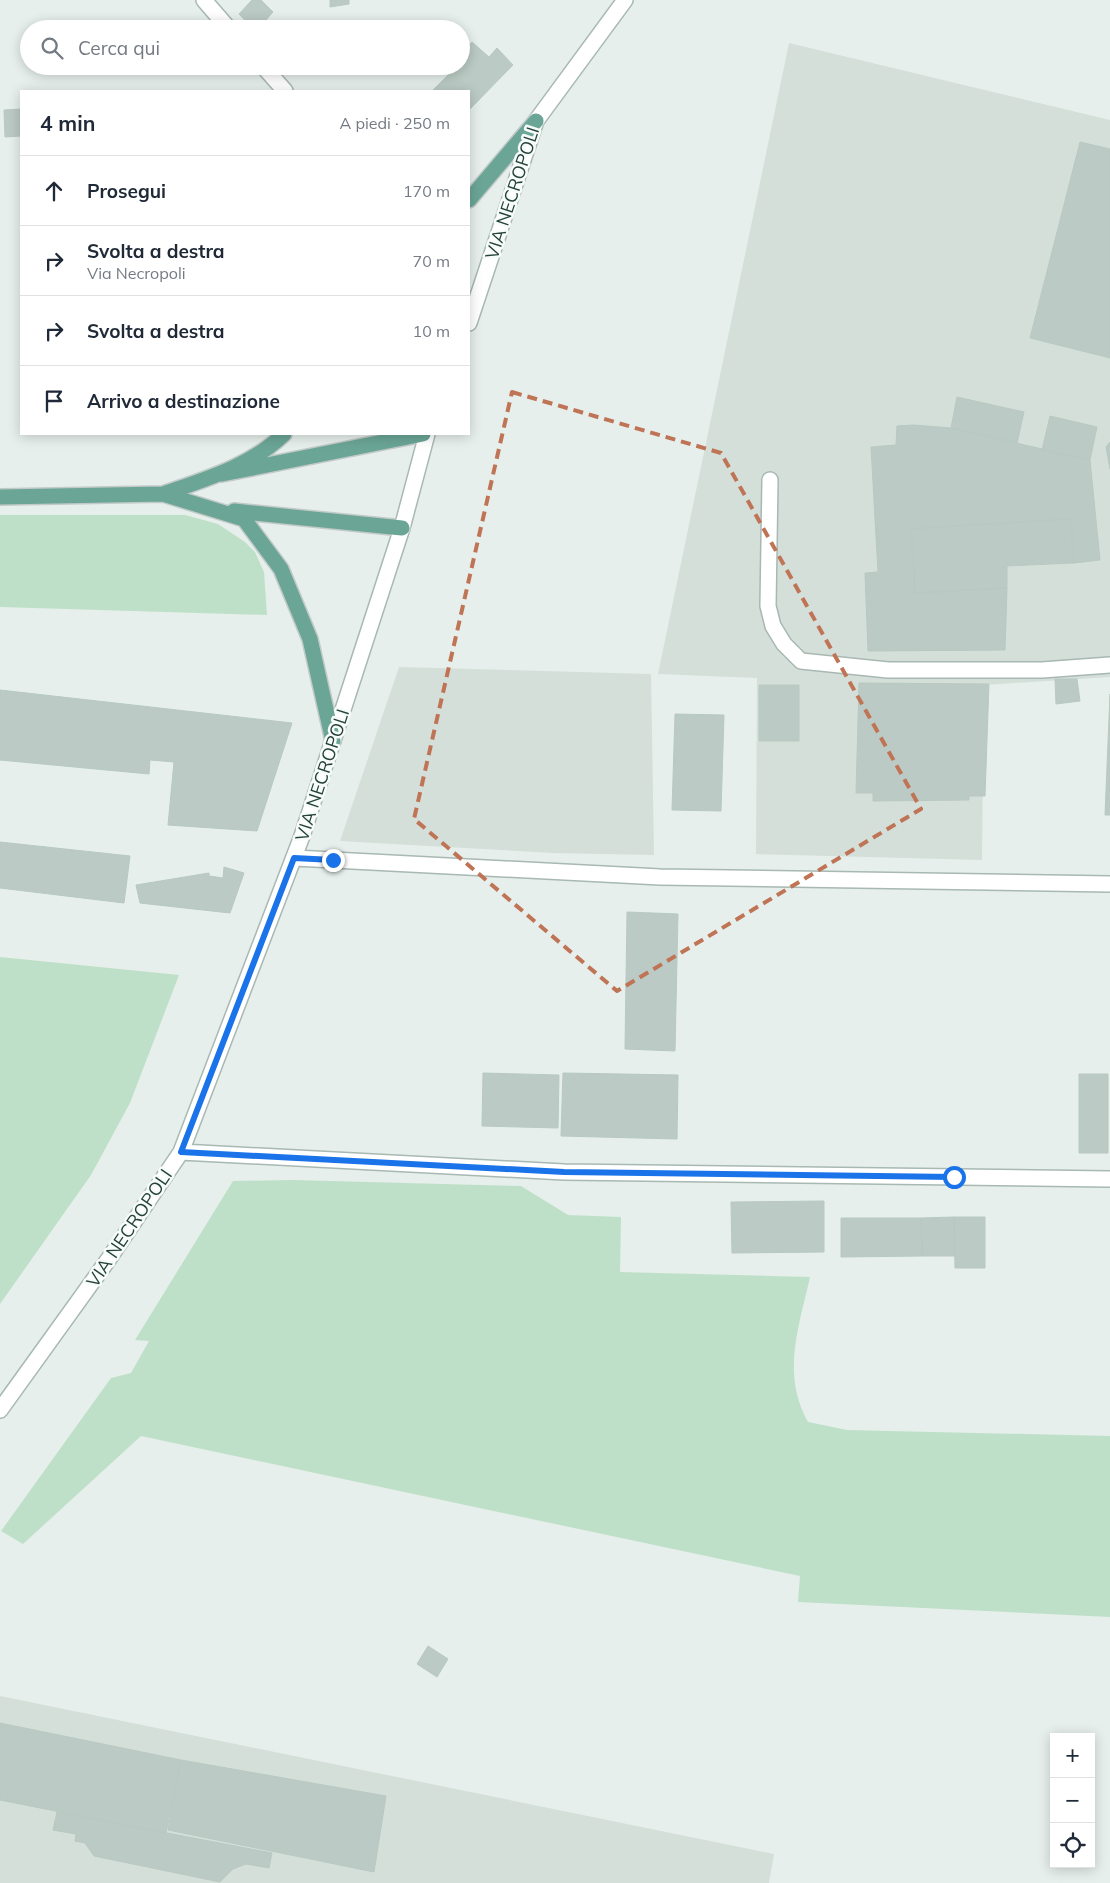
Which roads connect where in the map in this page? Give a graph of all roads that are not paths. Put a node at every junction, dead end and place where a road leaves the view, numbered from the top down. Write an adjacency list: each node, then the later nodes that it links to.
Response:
1 (204, 0): 3 (street)
2 (626, 0): 6 (street, VIA NECROPOLI)
3 (221, 20)
4 (271, 75): 5 (street)
5 (284, 90)
6 (536, 121): 7 (main road); 8 (street, VIA NECROPOLI)
7 (470, 199)
8 (470, 320)
9 (283, 435): 12 (main road)
10 (418, 435): 12 (main road)
11 (427, 435): 17 (street, VIA NECROPOLI)
12 (222, 474): 14 (main road)
13 (770, 480): 18 (street)
14 (163, 494): 15 (main road); 16 (main road)
15 (0, 497)
16 (212, 509): 17 (main road); 19 (main road)
17 (402, 528): 19 (street, VIA NECROPOLI)
18 (1110, 665)
19 (333, 740): 20 (street, VIA NECROPOLI)
20 (294, 858): 21 (street); 22 (street, VIA NECROPOLI)
21 (1110, 884)
22 (181, 1152): 23 (street); 24 (street, VIA NECROPOLI)
23 (1110, 1179)
24 (0, 1410)

